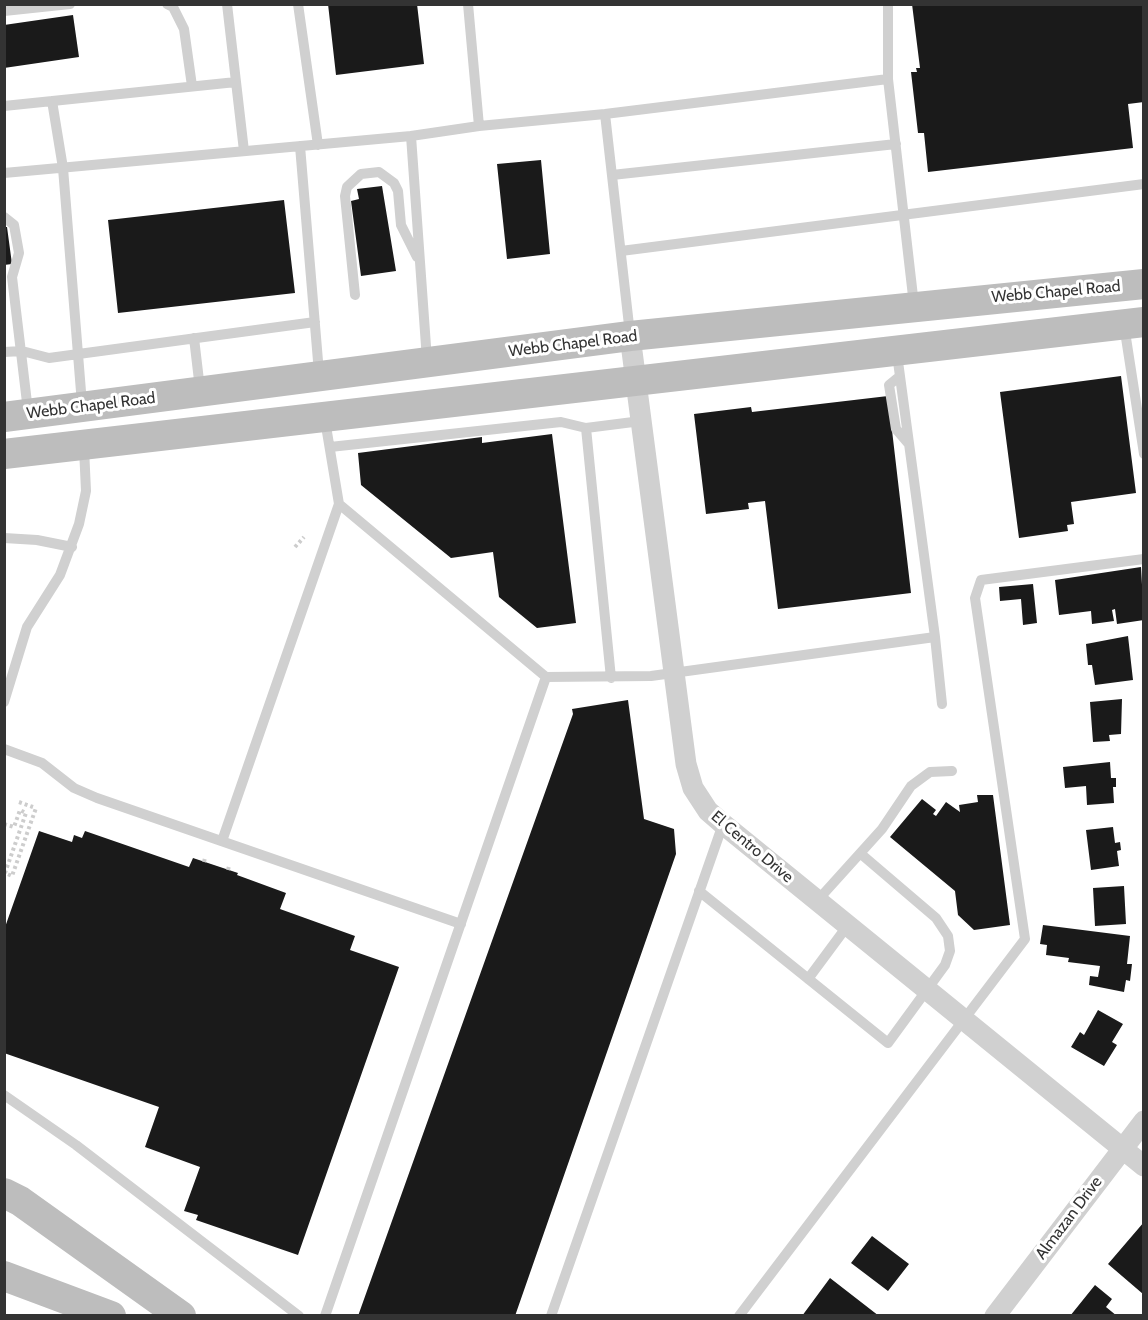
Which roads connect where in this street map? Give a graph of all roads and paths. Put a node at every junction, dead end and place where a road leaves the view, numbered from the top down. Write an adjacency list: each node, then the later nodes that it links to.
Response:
1 (70, 4): 7 (lane)
2 (167, 4): 10 (lane)
3 (227, 4): 9 (lane)
4 (298, 4): 17 (lane)
5 (468, 4): 14 (lane)
6 (888, 4): 8 (lane)
7 (4, 11)
8 (888, 80): 13 (lane); 16 (lane)
9 (236, 82): 10 (lane); 19 (lane)
10 (192, 86): 11 (lane)
11 (52, 101): 12 (lane); 20 (lane)
12 (4, 106)
13 (605, 114): 14 (lane); 22 (lane)
14 (479, 126): 15 (lane)
15 (411, 136): 17 (lane); 27 (lane)
16 (896, 144): 22 (lane); 24 (lane)
17 (318, 145): 18 (lane)
18 (300, 146): 19 (lane); 31 (lane)
19 (244, 151): 20 (lane)
20 (63, 168): 21 (lane); 37 (lane)
21 (4, 173)
22 (612, 175): 26 (lane)
23 (1143, 183): 24 (lane)
24 (903, 215): 26 (lane); 30 (lane)
25 (4, 217): 35 (lane)
26 (621, 251): 33 (lane)
27 (420, 262): 29 (lane); 38 (lane)
28 (1143, 284): 30 (main road, Webb Chapel Road)
29 (355, 295)
30 (914, 305): 33 (main road, Webb Chapel Road)
31 (315, 322): 34 (lane); 40 (lane)
32 (1134, 323): 39 (main road); 51 (lane)
33 (630, 336): 38 (main road, Webb Chapel Road); 41 (street, El Centro Drive)
34 (194, 338): 37 (lane); 42 (lane)
35 (22, 351): 36 (lane); 37 (lane); 44 (lane)
36 (4, 352)
37 (79, 354): 43 (lane)
38 (427, 363): 40 (main road, Webb Chapel Road)
39 (898, 363): 41 (main road); 58 (lane)
40 (319, 377): 42 (main road, Webb Chapel Road)
41 (636, 380): 45 (main road); 46 (street, El Centro Drive)
42 (201, 392): 43 (main road, Webb Chapel Road)
43 (82, 408): 44 (main road, Webb Chapel Road); 48 (main road)
44 (16, 415)
45 (325, 416): 48 (main road); 49 (lane)
46 (641, 421): 47 (lane); 59 (street, El Centro Drive)
47 (586, 428): 49 (lane); 61 (lane)
48 (84, 444): 50 (main road); 55 (lane)
49 (330, 447): 52 (lane)
50 (4, 454)
51 (1143, 454)
52 (339, 504): 60 (lane); 69 (lane)
53 (304, 537): 56 (path)
54 (4, 538): 55 (lane)
55 (72, 547): 62 (lane)
56 (295, 547)
57 (1143, 559): 77 (lane)
58 (935, 637): 59 (lane); 63 (lane)
59 (674, 672): 61 (lane); 68 (street, El Centro Drive)
60 (546, 677): 61 (lane); 73 (lane)
61 (611, 678)
62 (4, 702)
63 (942, 704)
64 (4, 749): 69 (lane)
65 (952, 771): 70 (lane)
66 (19, 802): 67 (path)
67 (4, 824)
68 (723, 824): 71 (lane); 72 (street, El Centro Drive)
69 (222, 842): 73 (lane)
70 (861, 854): 72 (lane); 76 (lane)
71 (699, 891): 75 (lane); 88 (lane)
72 (818, 901): 74 (street, El Centro Drive)
73 (461, 924): 87 (lane)
74 (848, 925): 75 (lane); 76 (street, El Centro Drive)
75 (808, 979): 76 (lane)
76 (926, 990): 77 (street, El Centro Drive)
77 (962, 1019): 80 (street, El Centro Drive); 89 (lane)
78 (4, 1095): 86 (lane)
79 (1143, 1121): 80 (street, Almazan Drive)
80 (1122, 1149): 81 (street, El Centro Drive); 90 (street, Almazan Drive)
81 (1143, 1166)
82 (4, 1194): 85 (main road)
83 (4, 1276): 84 (main road)
84 (111, 1316)
85 (181, 1316)
86 (299, 1316)
87 (325, 1316)
88 (551, 1316)
89 (739, 1316)
90 (995, 1316)

